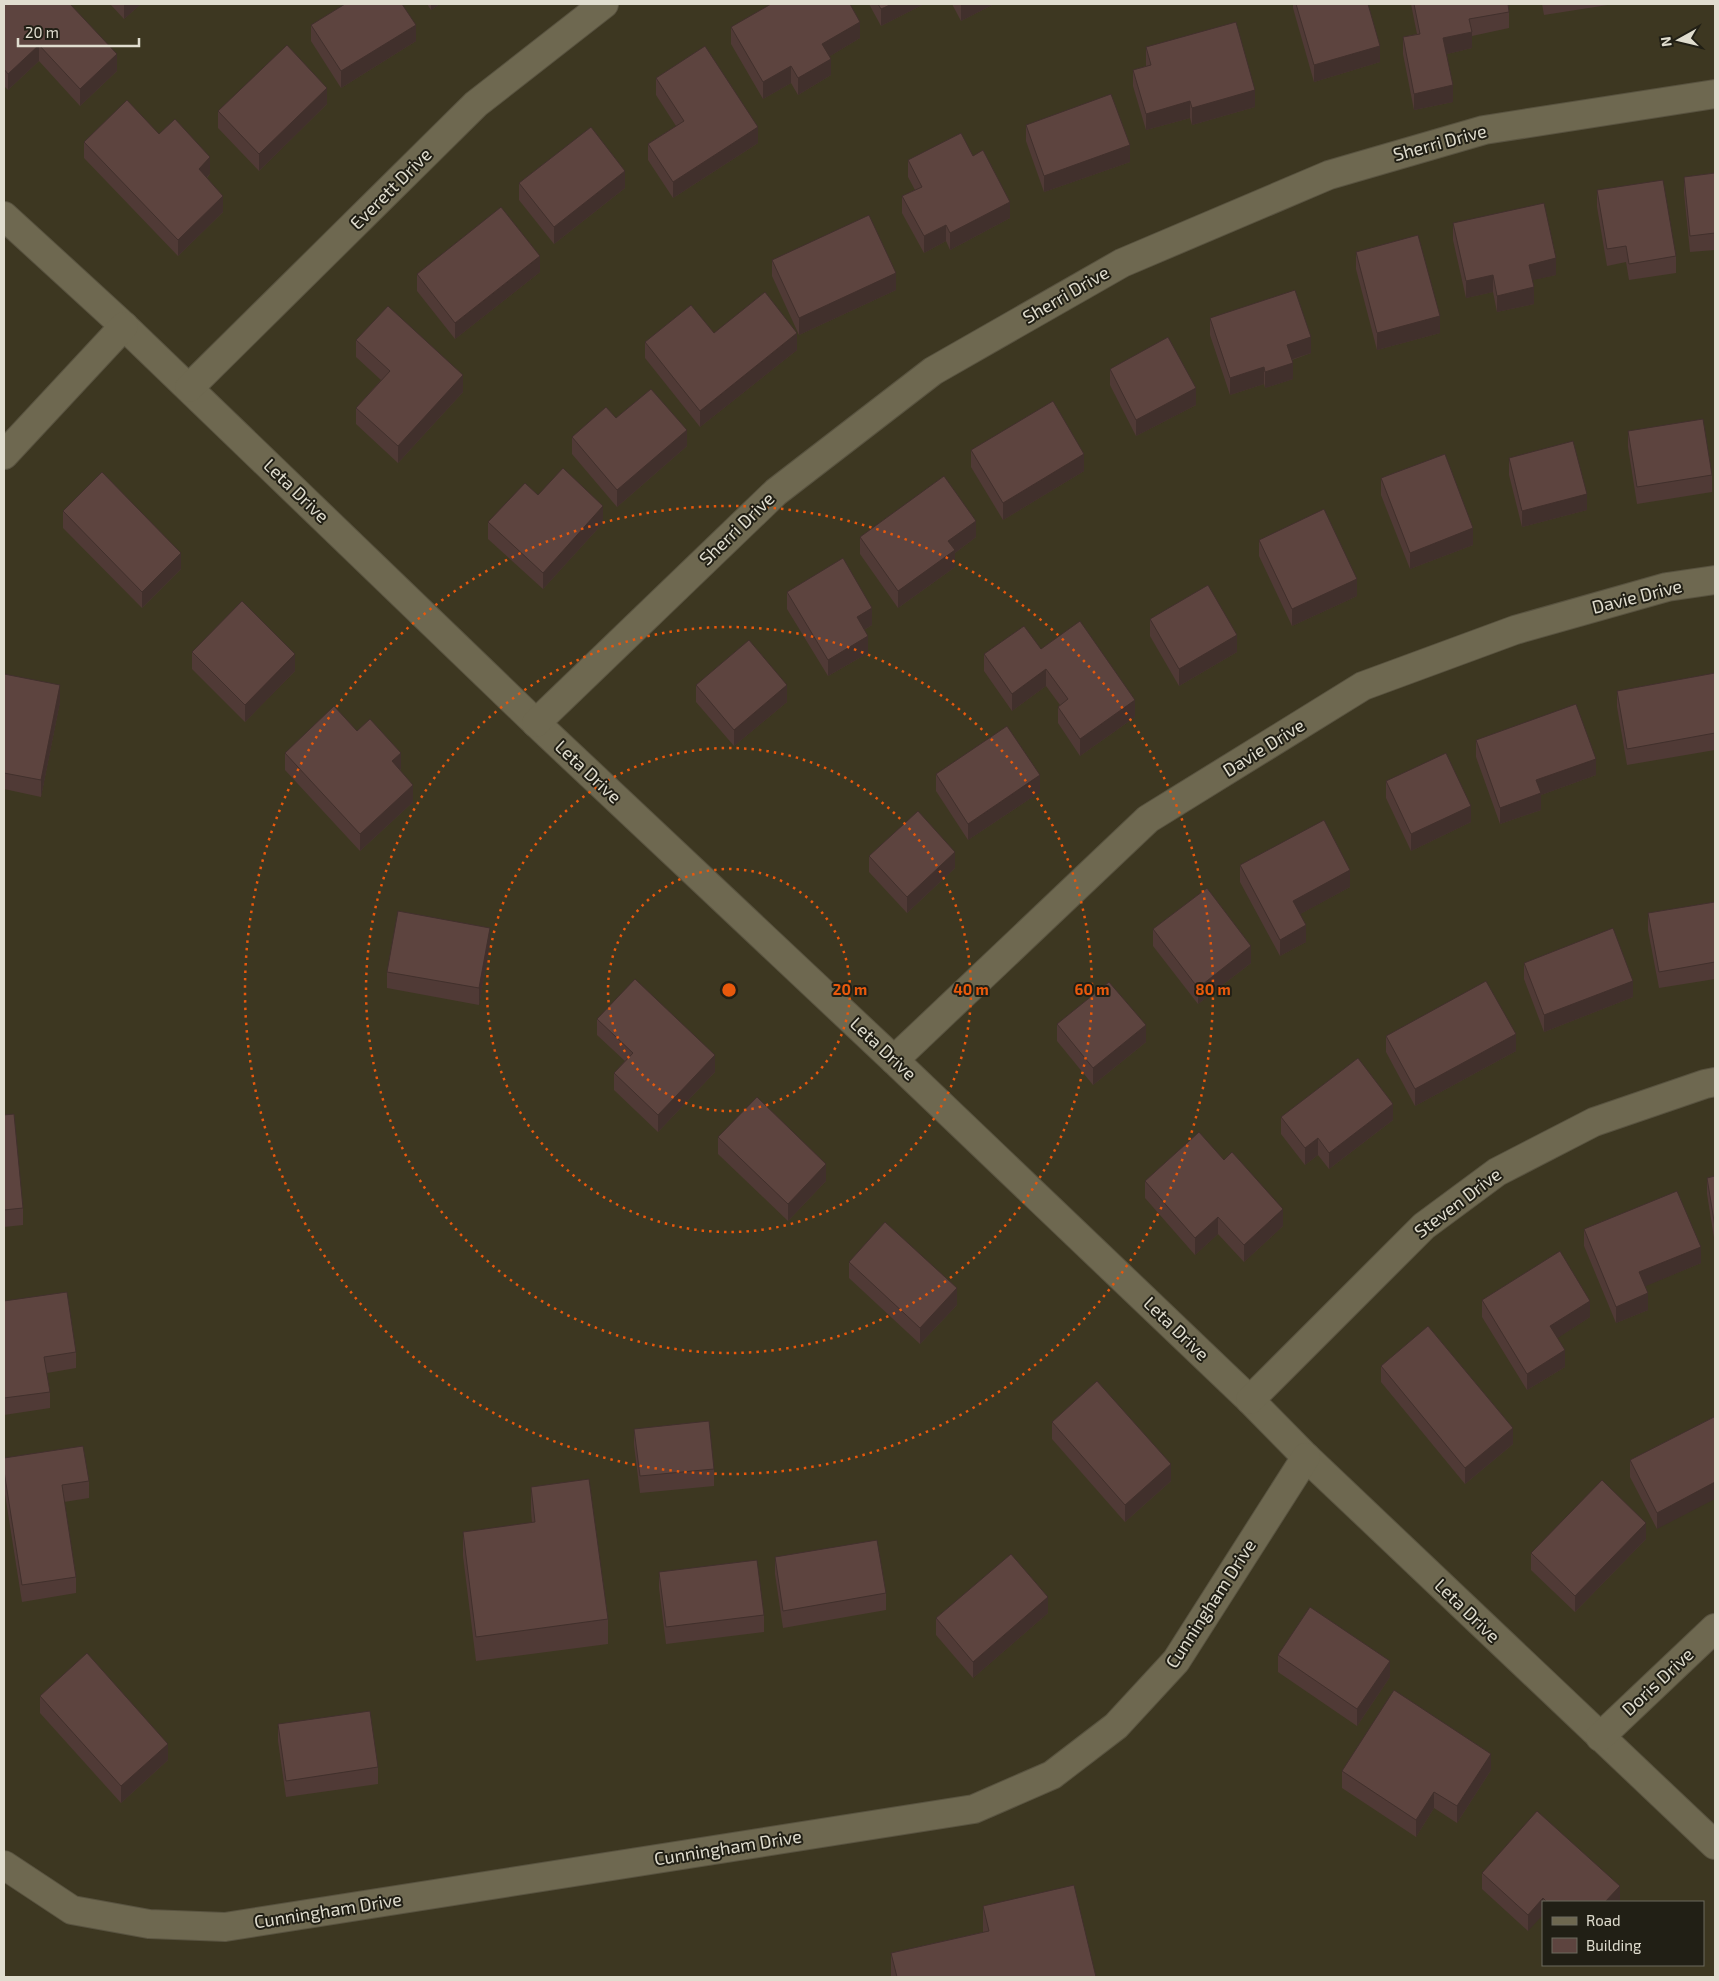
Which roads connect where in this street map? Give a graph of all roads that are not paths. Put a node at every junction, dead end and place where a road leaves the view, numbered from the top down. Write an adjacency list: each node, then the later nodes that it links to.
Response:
1 (604, 4): 5 (street, Everett Drive)
2 (1715, 94): 8 (street, Sherri Drive)
3 (4, 216): 4 (street, Leta Drive)
4 (124, 326): 5 (street, Leta Drive); 6 (street)
5 (189, 388): 8 (street, Leta Drive)
6 (4, 455)
7 (1715, 580): 9 (street, Davie Drive)
8 (536, 723): 9 (street, Leta Drive)
9 (894, 1060): 11 (street, Leta Drive)
10 (1715, 1082): 11 (street, Steven Drive)
11 (1250, 1400): 12 (street, Leta Drive)
12 (1306, 1457): 14 (street, Leta Drive); 16 (street, Cunningham Drive)
13 (1715, 1628): 14 (street, Doris Drive)
14 (1600, 1737): 15 (street, Leta Drive)
15 (1715, 1845)
16 (4, 1865)

